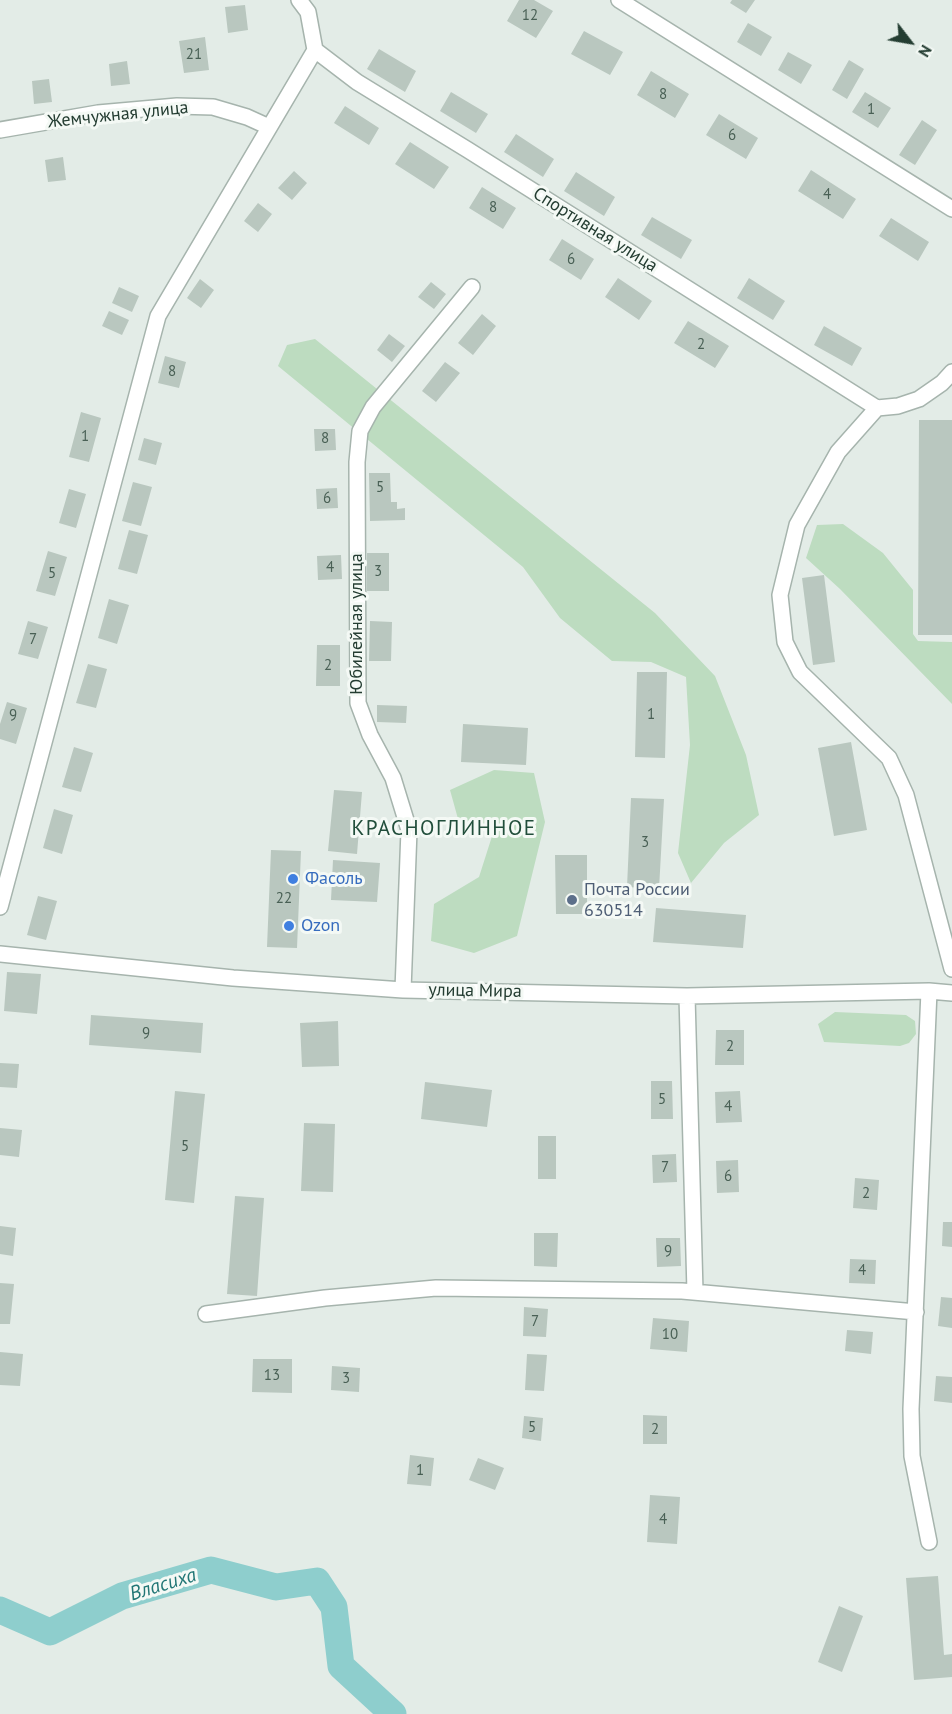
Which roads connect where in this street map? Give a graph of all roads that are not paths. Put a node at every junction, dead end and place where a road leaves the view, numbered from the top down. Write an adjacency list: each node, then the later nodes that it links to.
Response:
1 (299, 0): 3 (street)
2 (619, 0): 6 (street)
3 (315, 50): 4 (street); 9 (street, Спортивная улица)
4 (270, 127): 5 (street, Жемчужная улица); 10 (street)
5 (0, 130)
6 (952, 209)
7 (472, 287): 13 (street, Юбилейная улица)
8 (952, 372): 9 (street)
9 (877, 408): 12 (street)
10 (0, 906)
11 (0, 954): 13 (street, улица Мира)
12 (952, 969)
13 (403, 990): 16 (street, улица Мира)
14 (929, 992): 15 (street, улица Мира); 16 (street, улица Мира); 18 (street)
15 (952, 993)
16 (687, 996): 17 (street)
17 (695, 1292): 18 (street); 19 (street)
18 (916, 1312): 20 (street)
19 (206, 1314)
20 (929, 1542)

